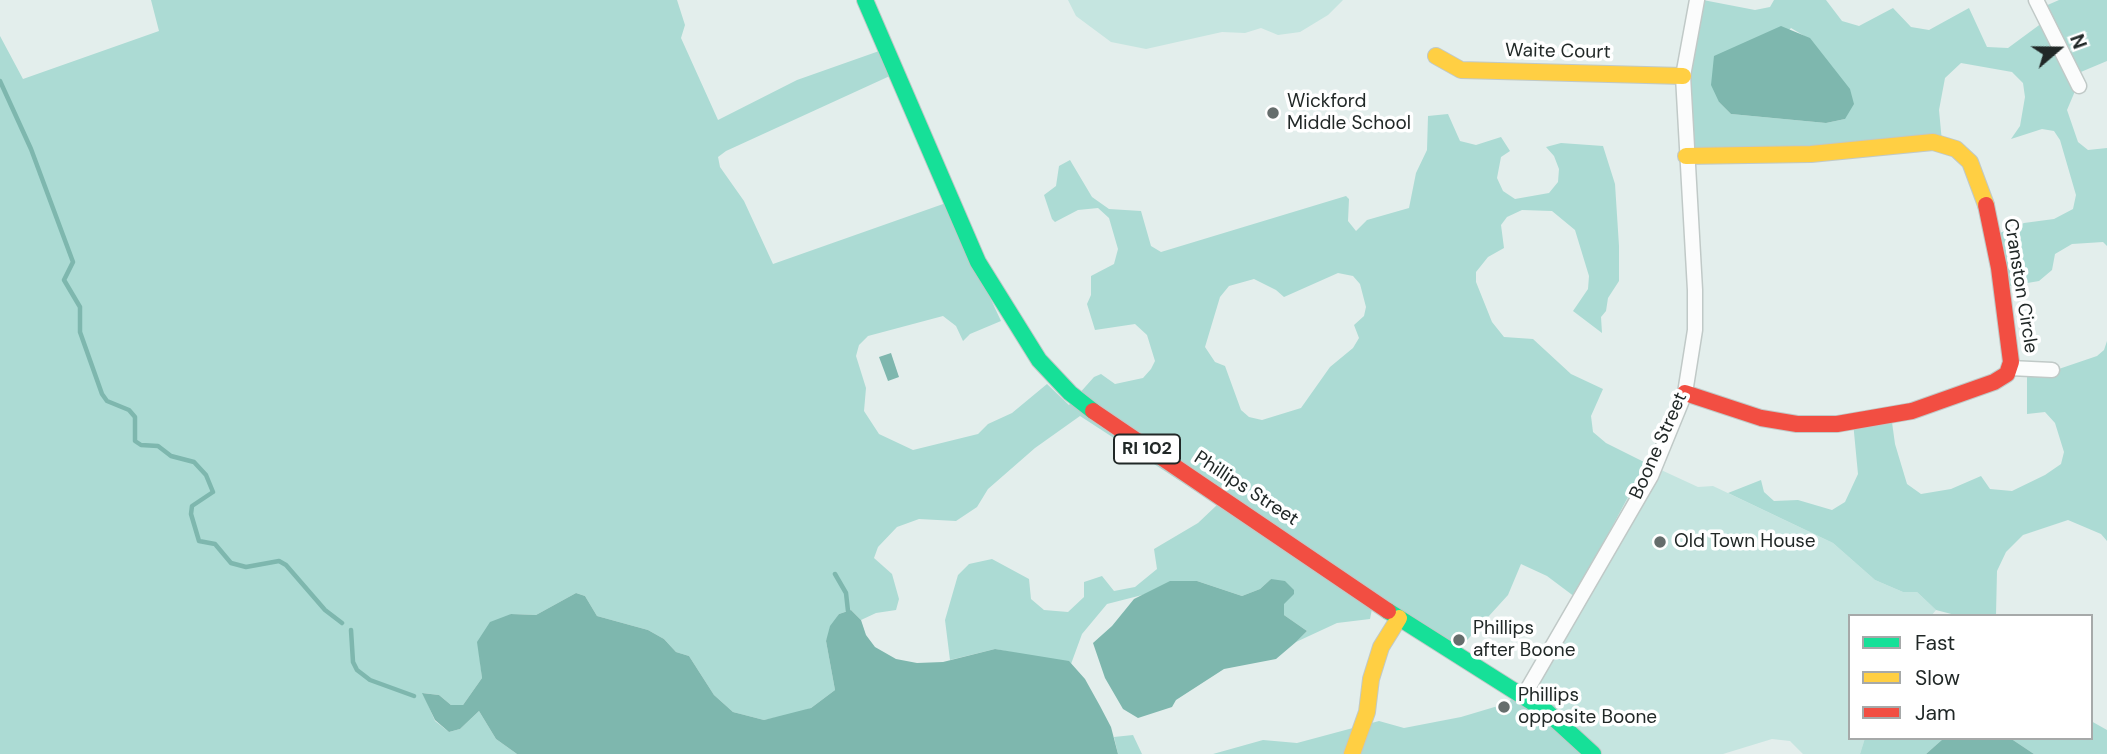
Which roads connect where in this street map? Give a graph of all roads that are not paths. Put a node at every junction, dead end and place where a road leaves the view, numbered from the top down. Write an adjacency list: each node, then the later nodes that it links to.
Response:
1 (865, 0): 11 (street, Phillips Street / RI 102)
2 (1697, 0): 5 (street, Boone Street)
3 (2036, 0): 6 (street)
4 (1436, 56): 5 (street, Waite Court)
5 (1683, 76): 7 (street, Boone Street)
6 (2079, 86)
7 (1686, 156): 8 (street, Cranston Circle); 10 (street, Boone Street)
8 (2010, 368): 9 (street); 10 (street, Cranston Circle)
9 (2052, 370)
10 (1685, 393): 12 (street, Boone Street)
11 (1399, 618): 12 (street, Phillips Street / RI 102); 13 (street)
12 (1523, 697): 14 (street, Phillips Street / RI 102)
13 (1352, 754)
14 (1593, 754)

